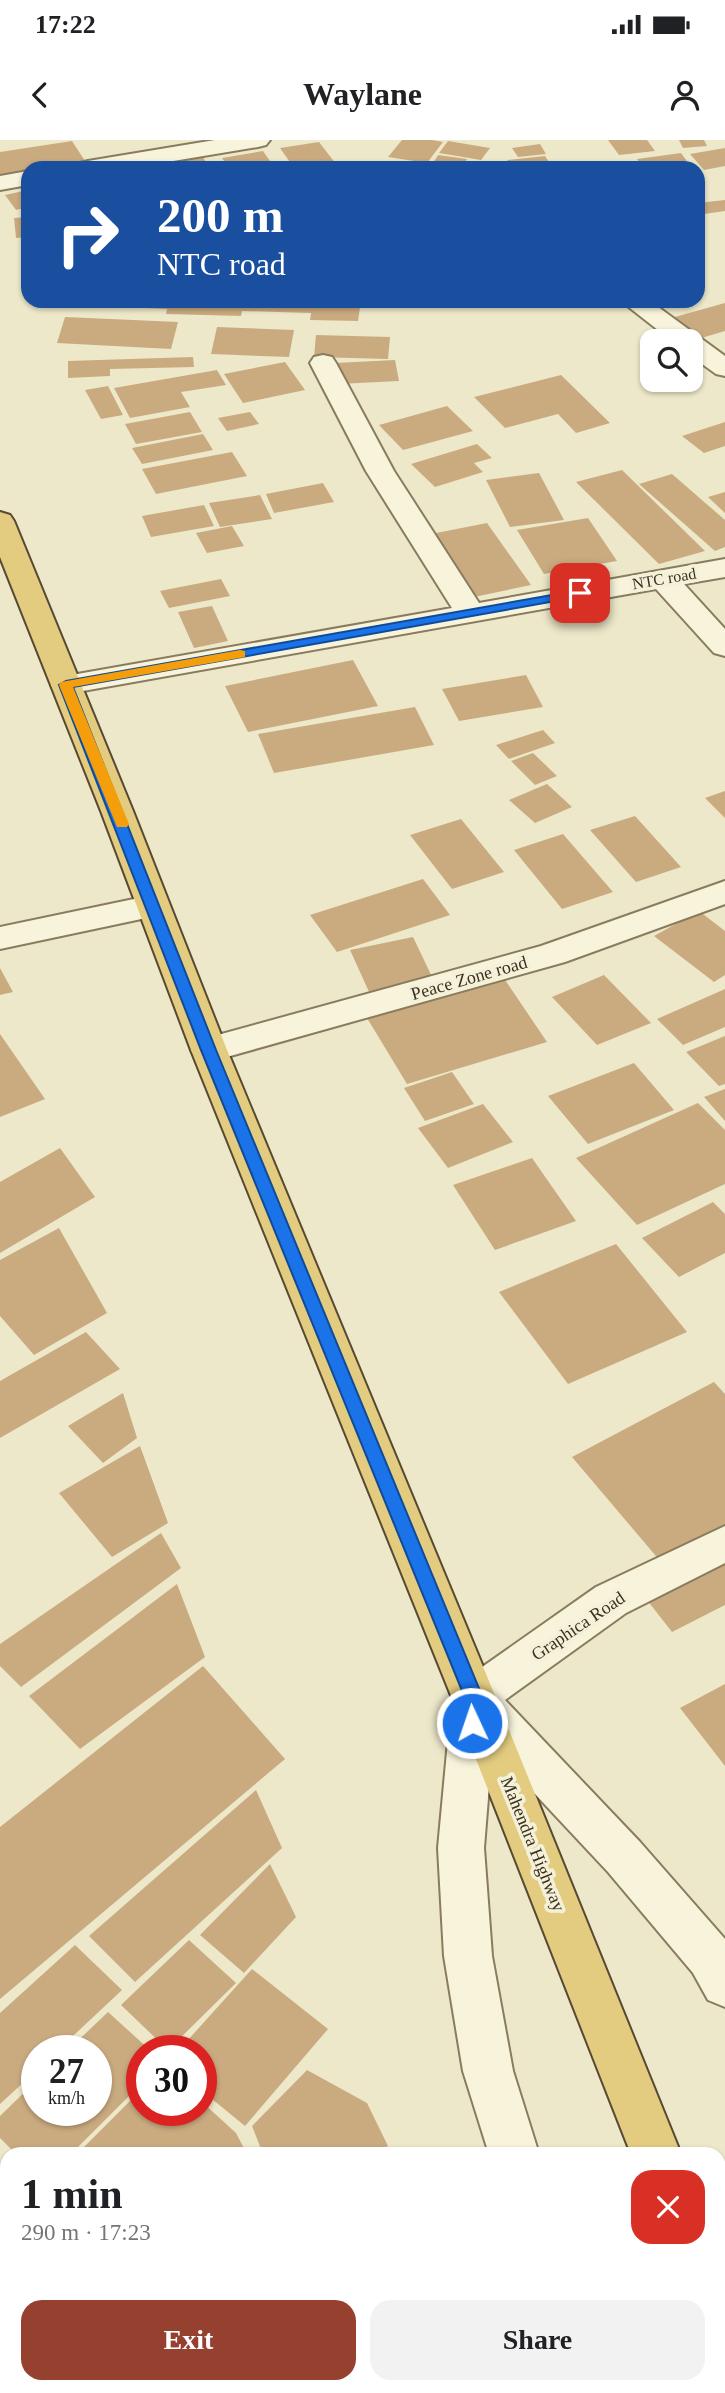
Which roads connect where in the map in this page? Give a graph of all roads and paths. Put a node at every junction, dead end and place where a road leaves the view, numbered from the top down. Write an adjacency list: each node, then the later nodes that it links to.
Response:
1 (258, 140): 2 (street)
2 (130, 161)
3 (21, 179): 4 (street)
4 (0, 183)
5 (643, 308): 6 (street)
6 (671, 329)
7 (703, 352): 9 (street)
8 (323, 363): 13 (street)
9 (725, 368)
10 (0, 521): 15 (highway, Mahendra Highway)
11 (725, 568): 12 (street, NTC road)
12 (662, 578): 13 (street, NTC road); 14 (street)
13 (471, 614): 15 (street, NTC road)
14 (725, 647)
15 (66, 685): 17 (highway, Mahendra Highway)
16 (717, 903): 19 (street, Peace Zone road)
17 (153, 906): 18 (street); 19 (highway, Mahendra Highway)
18 (0, 938)
19 (209, 1050): 21 (highway, Mahendra Highway)
20 (725, 1543): 21 (street, Graphica Road)
21 (474, 1698): 22 (street); 23 (street); 24 (highway, Mahendra Highway)
22 (725, 1983)
23 (512, 2147)
24 (653, 2147)

